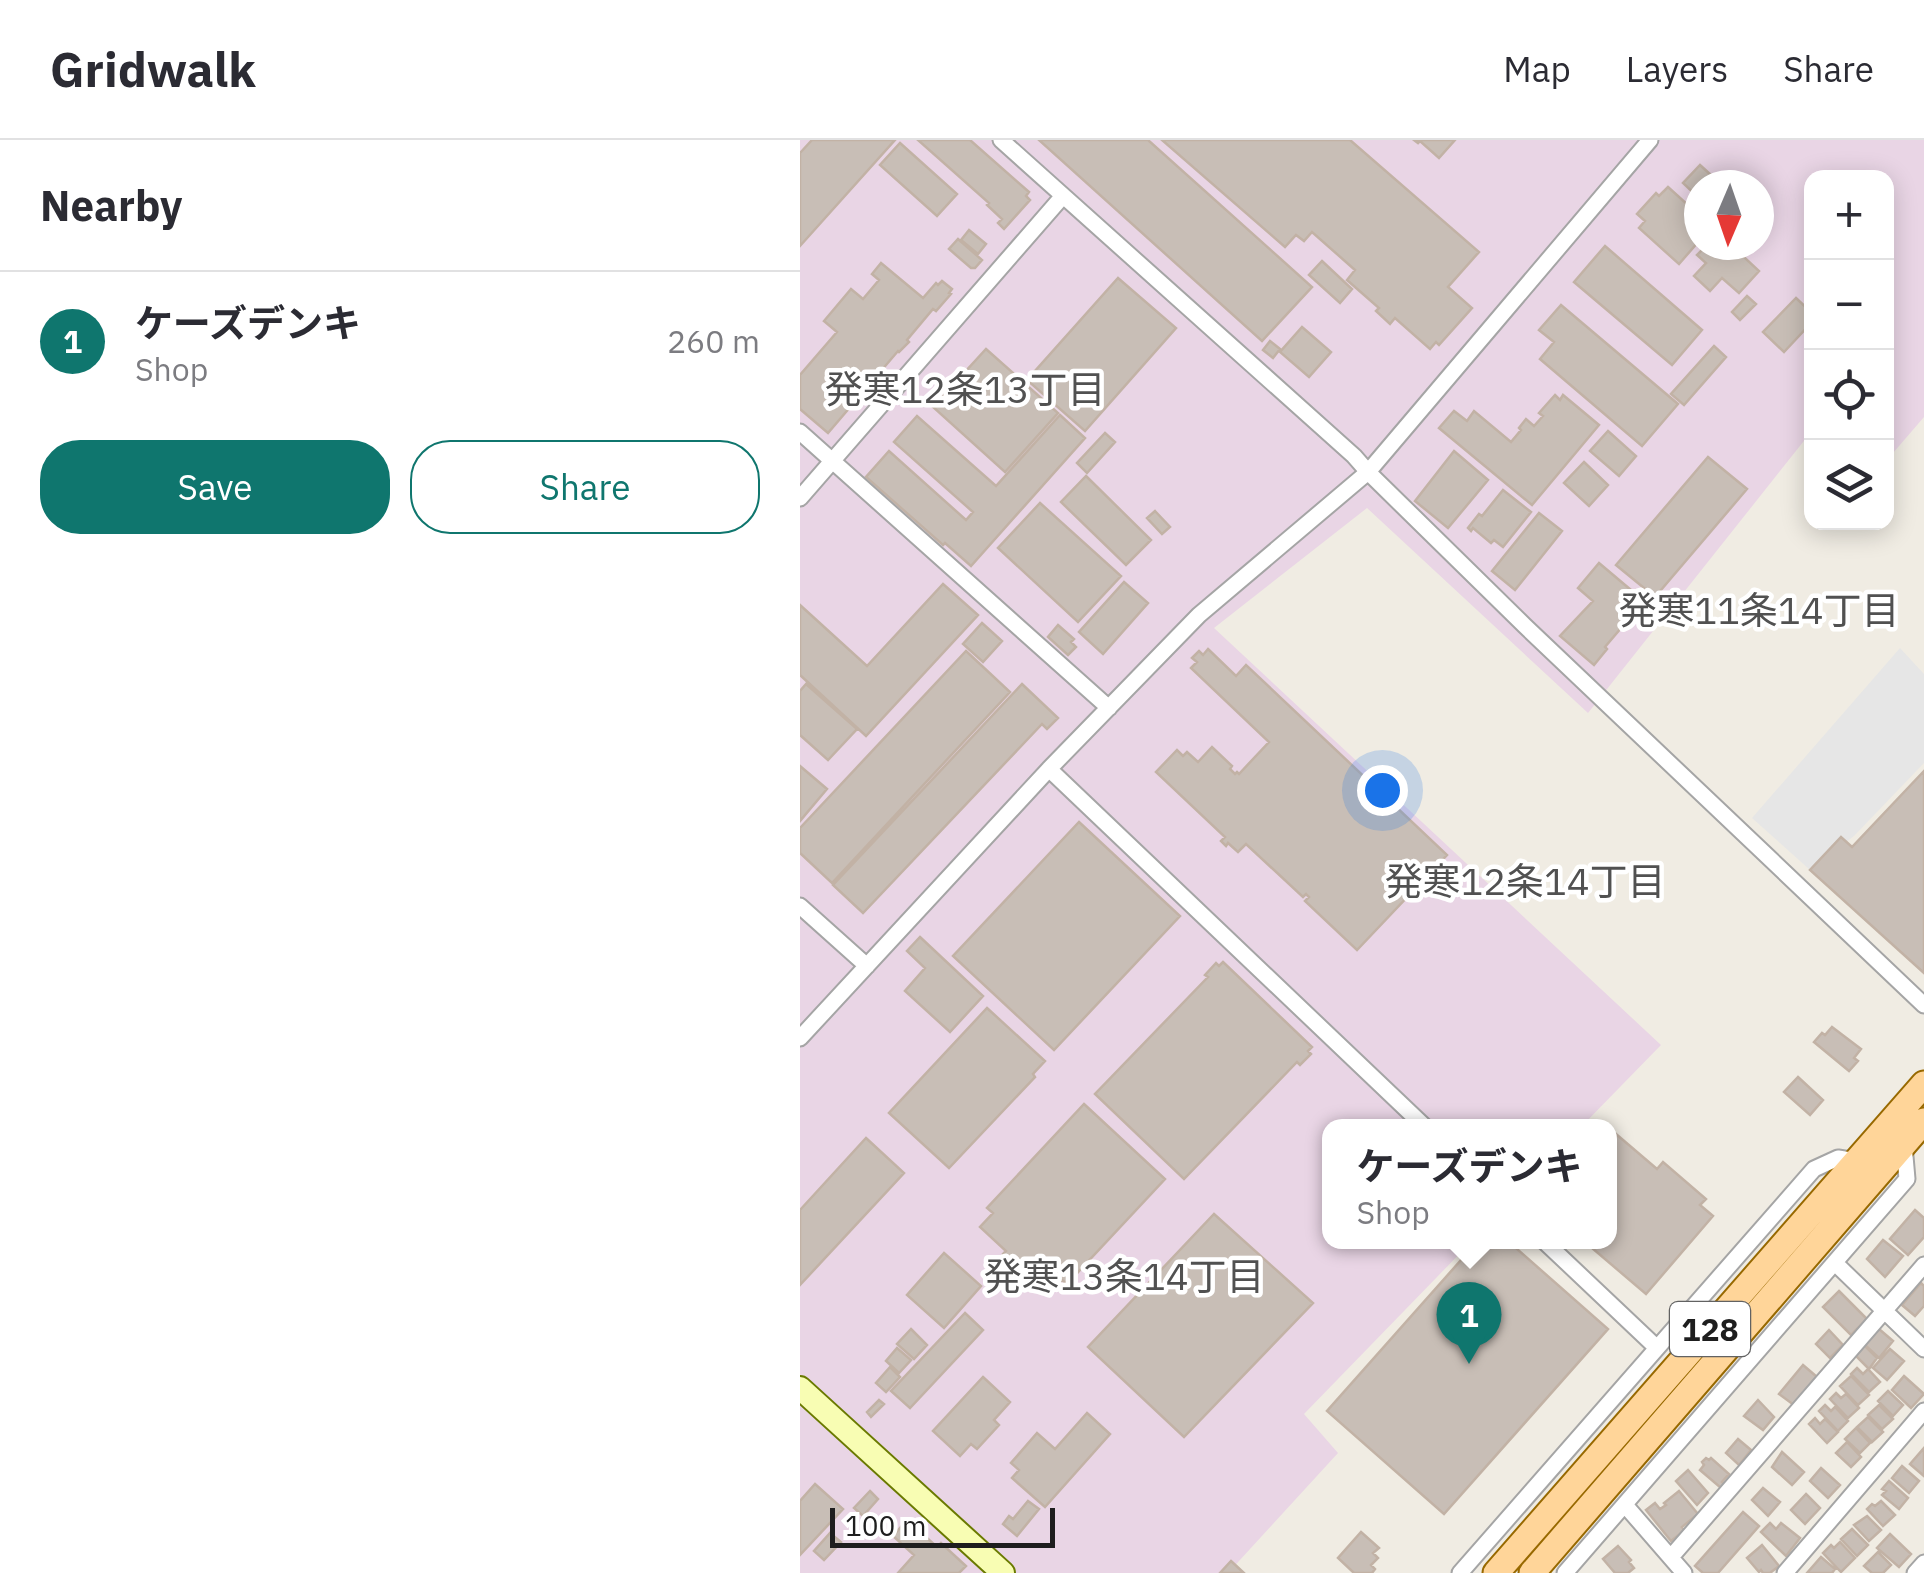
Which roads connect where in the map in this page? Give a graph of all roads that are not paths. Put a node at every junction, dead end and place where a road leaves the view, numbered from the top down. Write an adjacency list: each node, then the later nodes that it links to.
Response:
1 (1001, 140): 3 (street)
2 (1650, 140): 6 (street)
3 (1062, 196): 5 (street); 6 (street)
4 (800, 432): 5 (street)
5 (832, 461): 7 (street); 8 (street)
6 (1368, 472): 8 (street); 12 (street)
7 (800, 498)
8 (1110, 708): 9 (street)
9 (1049, 769): 11 (street); 15 (street)
10 (800, 906): 11 (street)
11 (868, 966): 13 (street)
12 (1924, 1005)
13 (800, 1038)
14 (1924, 1084): 18 (main road, 128)
15 (1417, 1119)
16 (1924, 1122): 17 (main road, 128)
17 (1904, 1145): 20 (street); 33 (main road, 128)
18 (1857, 1160): 23 (street); 32 (main road, 128)
19 (1552, 1249): 23 (street)
20 (1835, 1262): 22 (street); 27 (street)
21 (1924, 1265): 22 (street)
22 (1884, 1311): 24 (street); 28 (street)
23 (1657, 1348): 31 (street)
24 (1924, 1349)
25 (800, 1388): 30 (main road)
26 (1924, 1412): 36 (street)
27 (1624, 1505): 28 (street); 34 (street)
28 (1672, 1557): 35 (street)
29 (1924, 1563): 37 (street)
30 (1003, 1573)
31 (1460, 1573)
32 (1496, 1573)
33 (1532, 1573)
34 (1565, 1573)
35 (1684, 1573)
36 (1785, 1573)
37 (1916, 1573)

